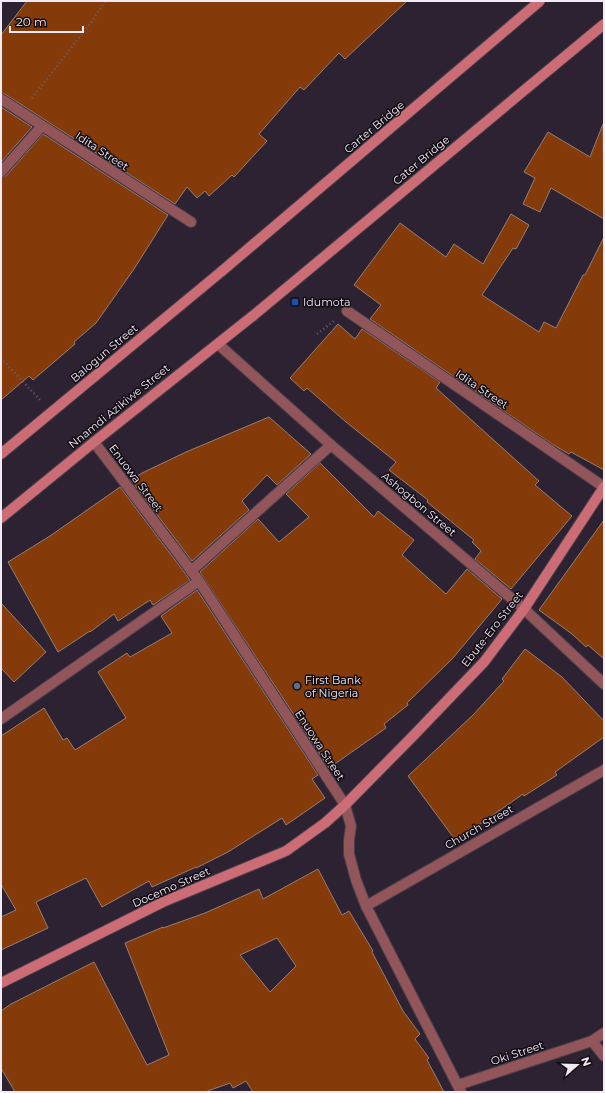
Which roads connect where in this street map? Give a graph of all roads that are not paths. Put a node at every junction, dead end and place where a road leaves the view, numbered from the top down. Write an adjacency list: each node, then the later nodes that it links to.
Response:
1 (540, 1): 7 (main road, Carter Bridge, bridge)
2 (604, 24): 9 (main road, Cater Bridge, bridge)
3 (1, 99): 4 (street, Idita Street)
4 (42, 126): 5 (street); 6 (street, Idita Street)
5 (1, 172)
6 (191, 222)
7 (222, 271): 13 (main road, Balogun Street)
8 (347, 311): 14 (street, Idita Street)
9 (254, 315): 10 (main road, Nnamdi Azikiwe Street)
10 (218, 344): 11 (main road, Nnamdi Azikiwe Street); 12 (street, Ashogbon Street)
11 (94, 442): 15 (main road, Nnamdi Azikiwe Street); 16 (street, Enuowa Street)
12 (331, 445): 16 (street); 18 (street, Ashogbon Street)
13 (1, 454)
14 (604, 487): 18 (main road, Ebute-Ero Street)
15 (1, 518)
16 (191, 571): 17 (street, Enuowa Street)
17 (199, 581): 20 (street); 22 (street, Enuowa Street)
18 (524, 609): 19 (street, Ashogbon Street); 22 (main road, Ebute-Ero Street)
19 (604, 684)
20 (1, 719)
21 (604, 770): 23 (street, Church Street)
22 (345, 805): 23 (street, Enuowa Street); 24 (main road, Docemo Street)
23 (366, 906): 28 (street, Enuowa Street)
24 (1, 983)
25 (604, 1033): 26 (street, Oki Street)
26 (592, 1041): 27 (street); 28 (street, Oki Street)
27 (604, 1056)
28 (460, 1088)

